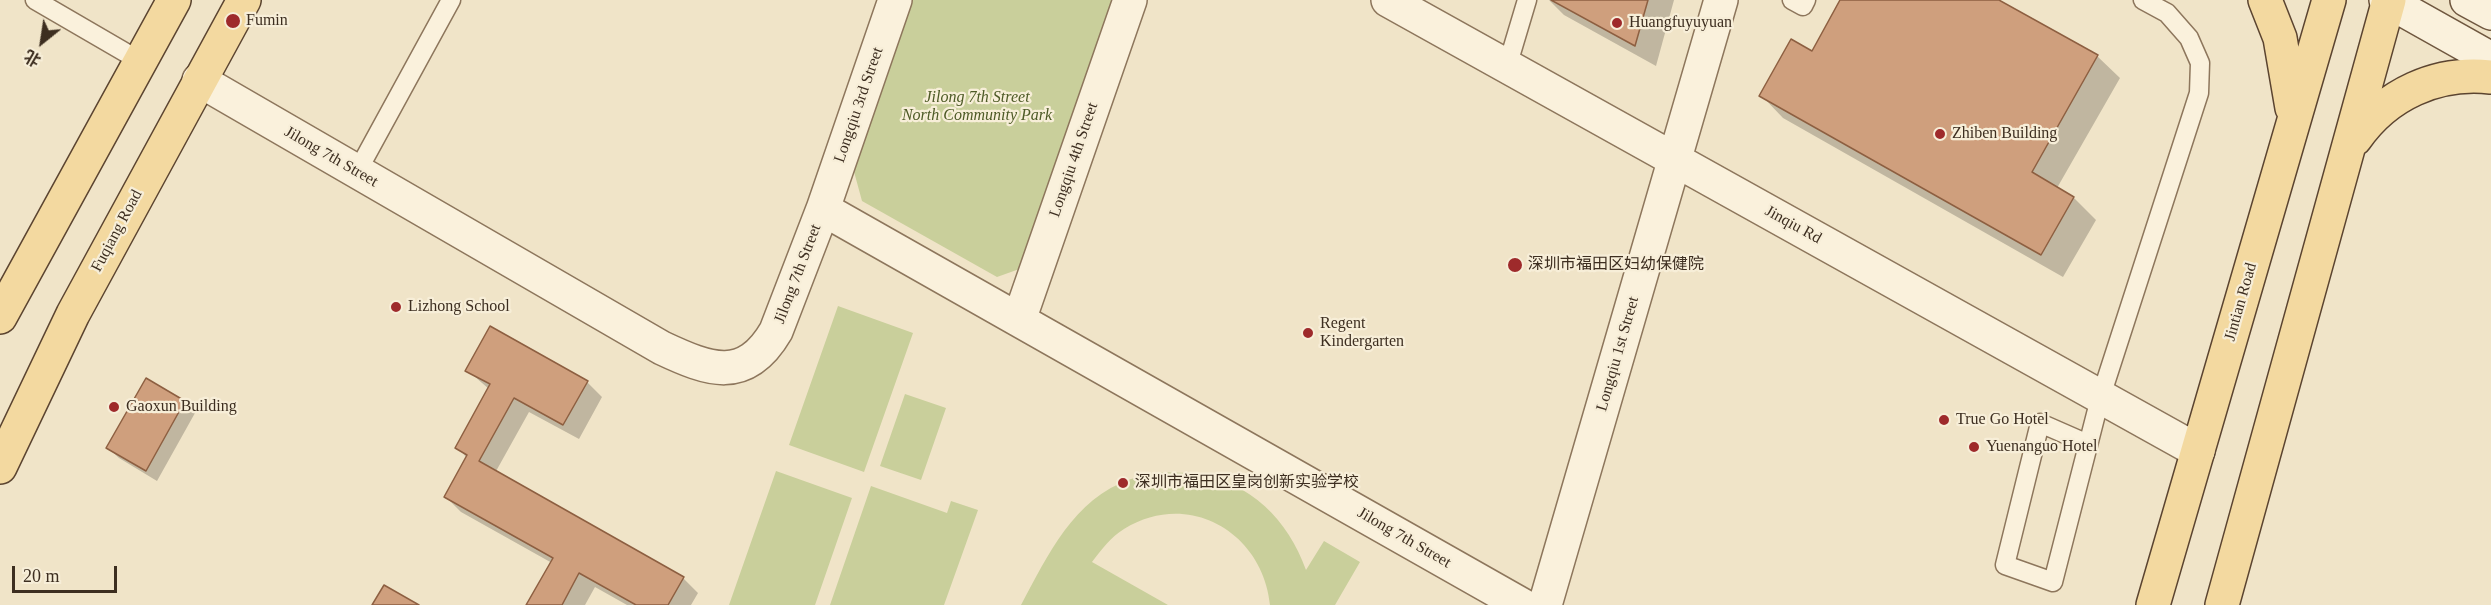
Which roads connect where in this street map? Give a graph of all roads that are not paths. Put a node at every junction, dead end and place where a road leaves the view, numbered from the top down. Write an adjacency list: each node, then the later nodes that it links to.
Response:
1 (35, 0): 19 (lane)
2 (174, 0): 19 (main road)
3 (244, 0): 22 (main road, Fuqiang Road)
4 (451, 0): 26 (lane)
5 (895, 0): 27 (street, Longqiu 3rd Street)
6 (1130, 0): 29 (street, Longqiu 4th Street)
7 (1388, 0): 20 (street, Jinqiu Rd)
8 (1527, 0): 20 (lane)
9 (1721, 0): 25 (street, Longqiu 1st Street)
10 (1792, 0): 11 (lane)
11 (1806, 0)
12 (2143, 0): 30 (lane)
13 (2265, 0): 23 (main road)
14 (2329, 0): 23 (main road, Jintian Road)
15 (2388, 0): 18 (street); 24 (main road)
16 (2467, 0): 17 (street)
17 (2491, 13)
18 (2491, 59)
19 (140, 62): 28 (main road)
20 (1508, 67): 25 (street, Jinqiu Rd)
21 (2491, 77): 24 (main road)
22 (199, 80): 26 (street, Jilong 7th Street); 33 (main road, Fuqiang Road)
23 (2294, 120): 32 (main road, Jintian Road)
24 (2349, 148): 37 (main road)
25 (1675, 159): 30 (street, Jinqiu Rd); 35 (street, Longqiu 1st Street)
26 (357, 172): 27 (street, Jilong 7th Street)
27 (822, 209): 29 (street, Jilong 7th Street)
28 (0, 317)
29 (1019, 320): 34 (street, Jilong 7th Street)
30 (2101, 396): 31 (lane); 32 (street, Jinqiu Rd)
31 (2088, 444): 31 (lane)
32 (2198, 451): 36 (main road, Jintian Road)
33 (0, 467)
34 (1522, 605)
35 (1545, 605)
36 (2153, 605)
37 (2222, 605)

